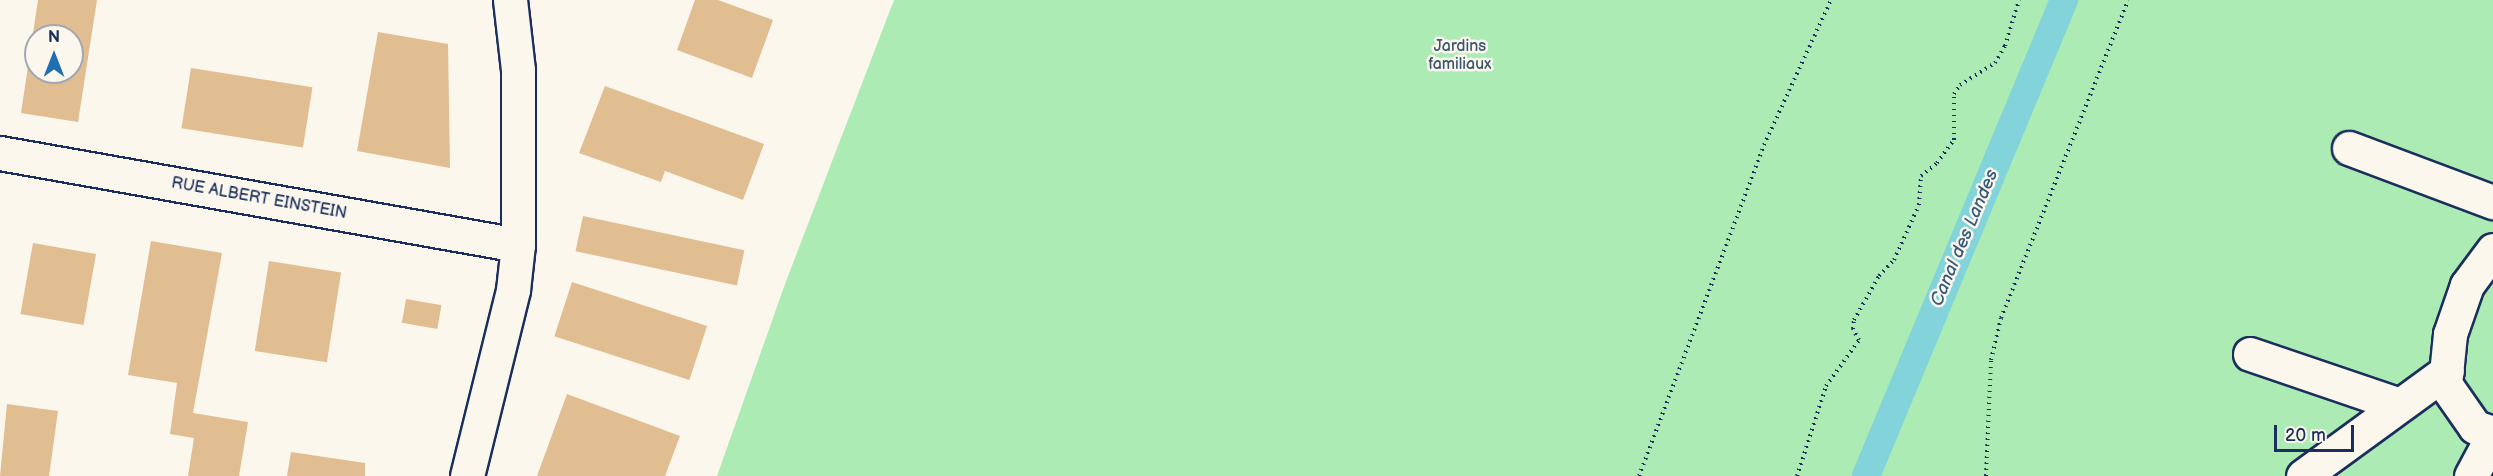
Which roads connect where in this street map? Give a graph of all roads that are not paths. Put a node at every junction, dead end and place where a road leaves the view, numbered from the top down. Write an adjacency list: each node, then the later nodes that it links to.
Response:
1 (510, 0): 5 (street)
2 (2349, 148): 4 (street)
3 (0, 153): 5 (street, RUE ALBERT EINSTEIN)
4 (2493, 202)
5 (518, 245): 11 (street)
6 (2493, 250): 8 (street)
7 (2250, 354): 9 (street)
8 (2446, 371): 9 (street); 10 (street)
9 (2400, 405): 12 (street)
10 (2493, 434): 13 (street)
11 (467, 476)
12 (2303, 476)
13 (2471, 476)

